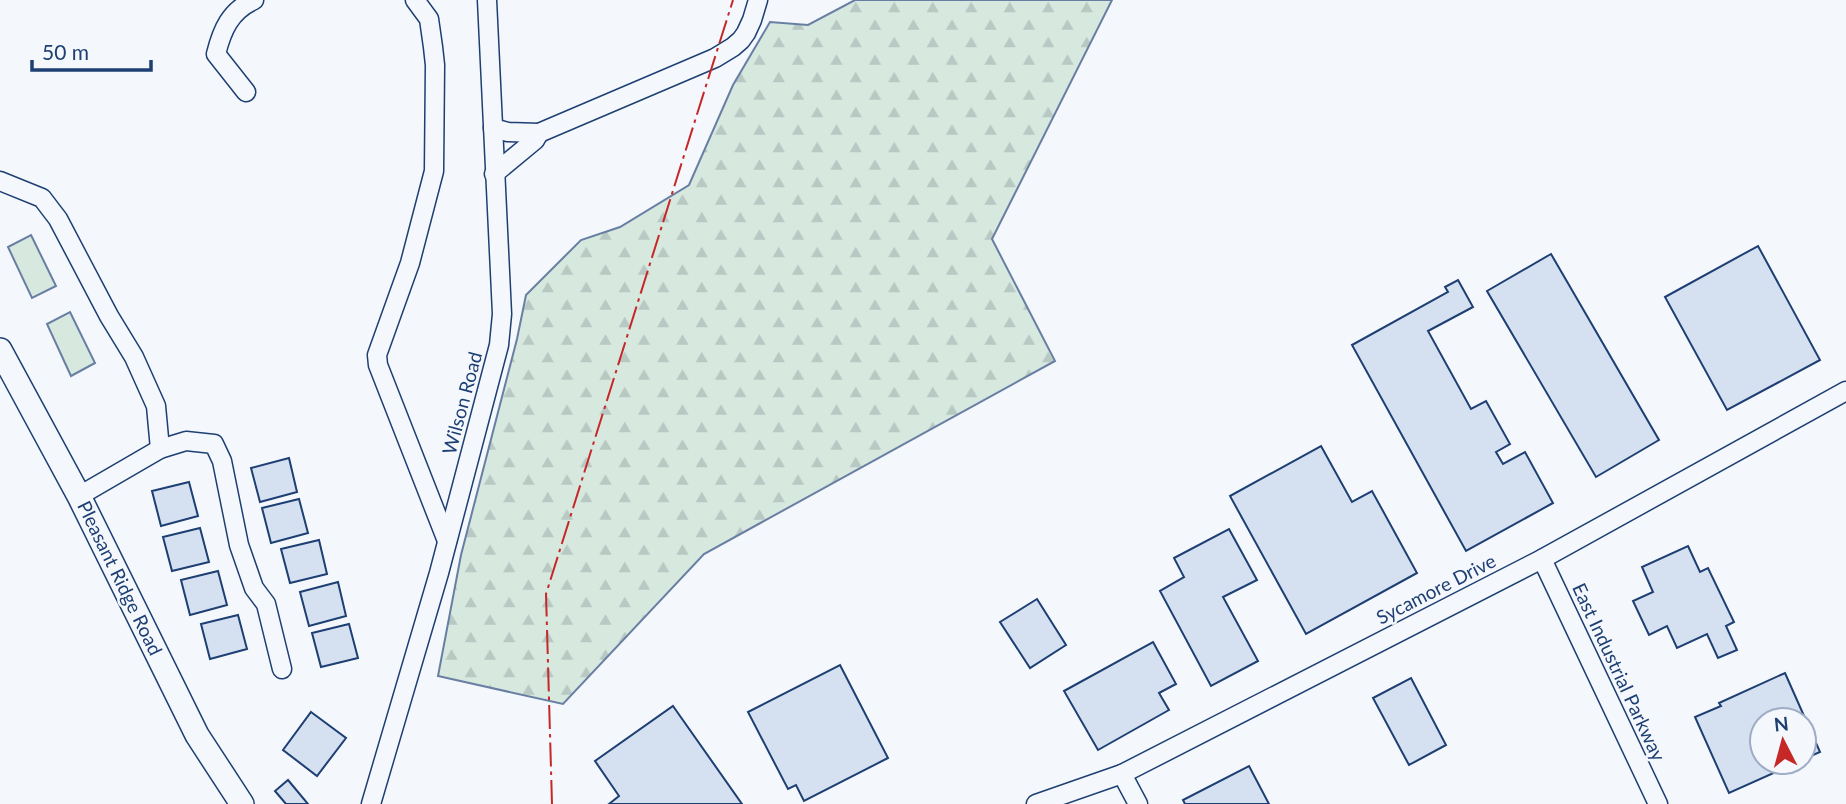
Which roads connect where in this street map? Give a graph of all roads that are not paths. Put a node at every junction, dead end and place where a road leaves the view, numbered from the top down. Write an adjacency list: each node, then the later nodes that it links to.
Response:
1 (254, 0): 5 (street)
2 (415, 0): 14 (street)
3 (487, 0): 6 (street, Wilson Road)
4 (758, 0): 7 (street)
5 (246, 92)
6 (493, 128): 7 (street); 8 (street, Wilson Road)
7 (539, 133): 8 (street)
8 (495, 174): 14 (street, Wilson Road)
9 (0, 181): 12 (street)
10 (0, 350): 13 (main road, Pleasant Ridge Road)
11 (1846, 391): 15 (street, Sycamore Drive)
12 (160, 449): 13 (street); 16 (street)
13 (79, 496): 18 (main road, Pleasant Ridge Road)
14 (447, 541): 19 (street, Wilson Road)
15 (1542, 559): 17 (street, Sycamore Drive); 22 (street, East Industrial Parkway)
16 (282, 669)
17 (1122, 774): 20 (street, Sycamore Drive); 21 (street)
18 (242, 804)
19 (371, 804)
20 (1036, 804)
21 (1138, 804)
22 (1658, 804)

